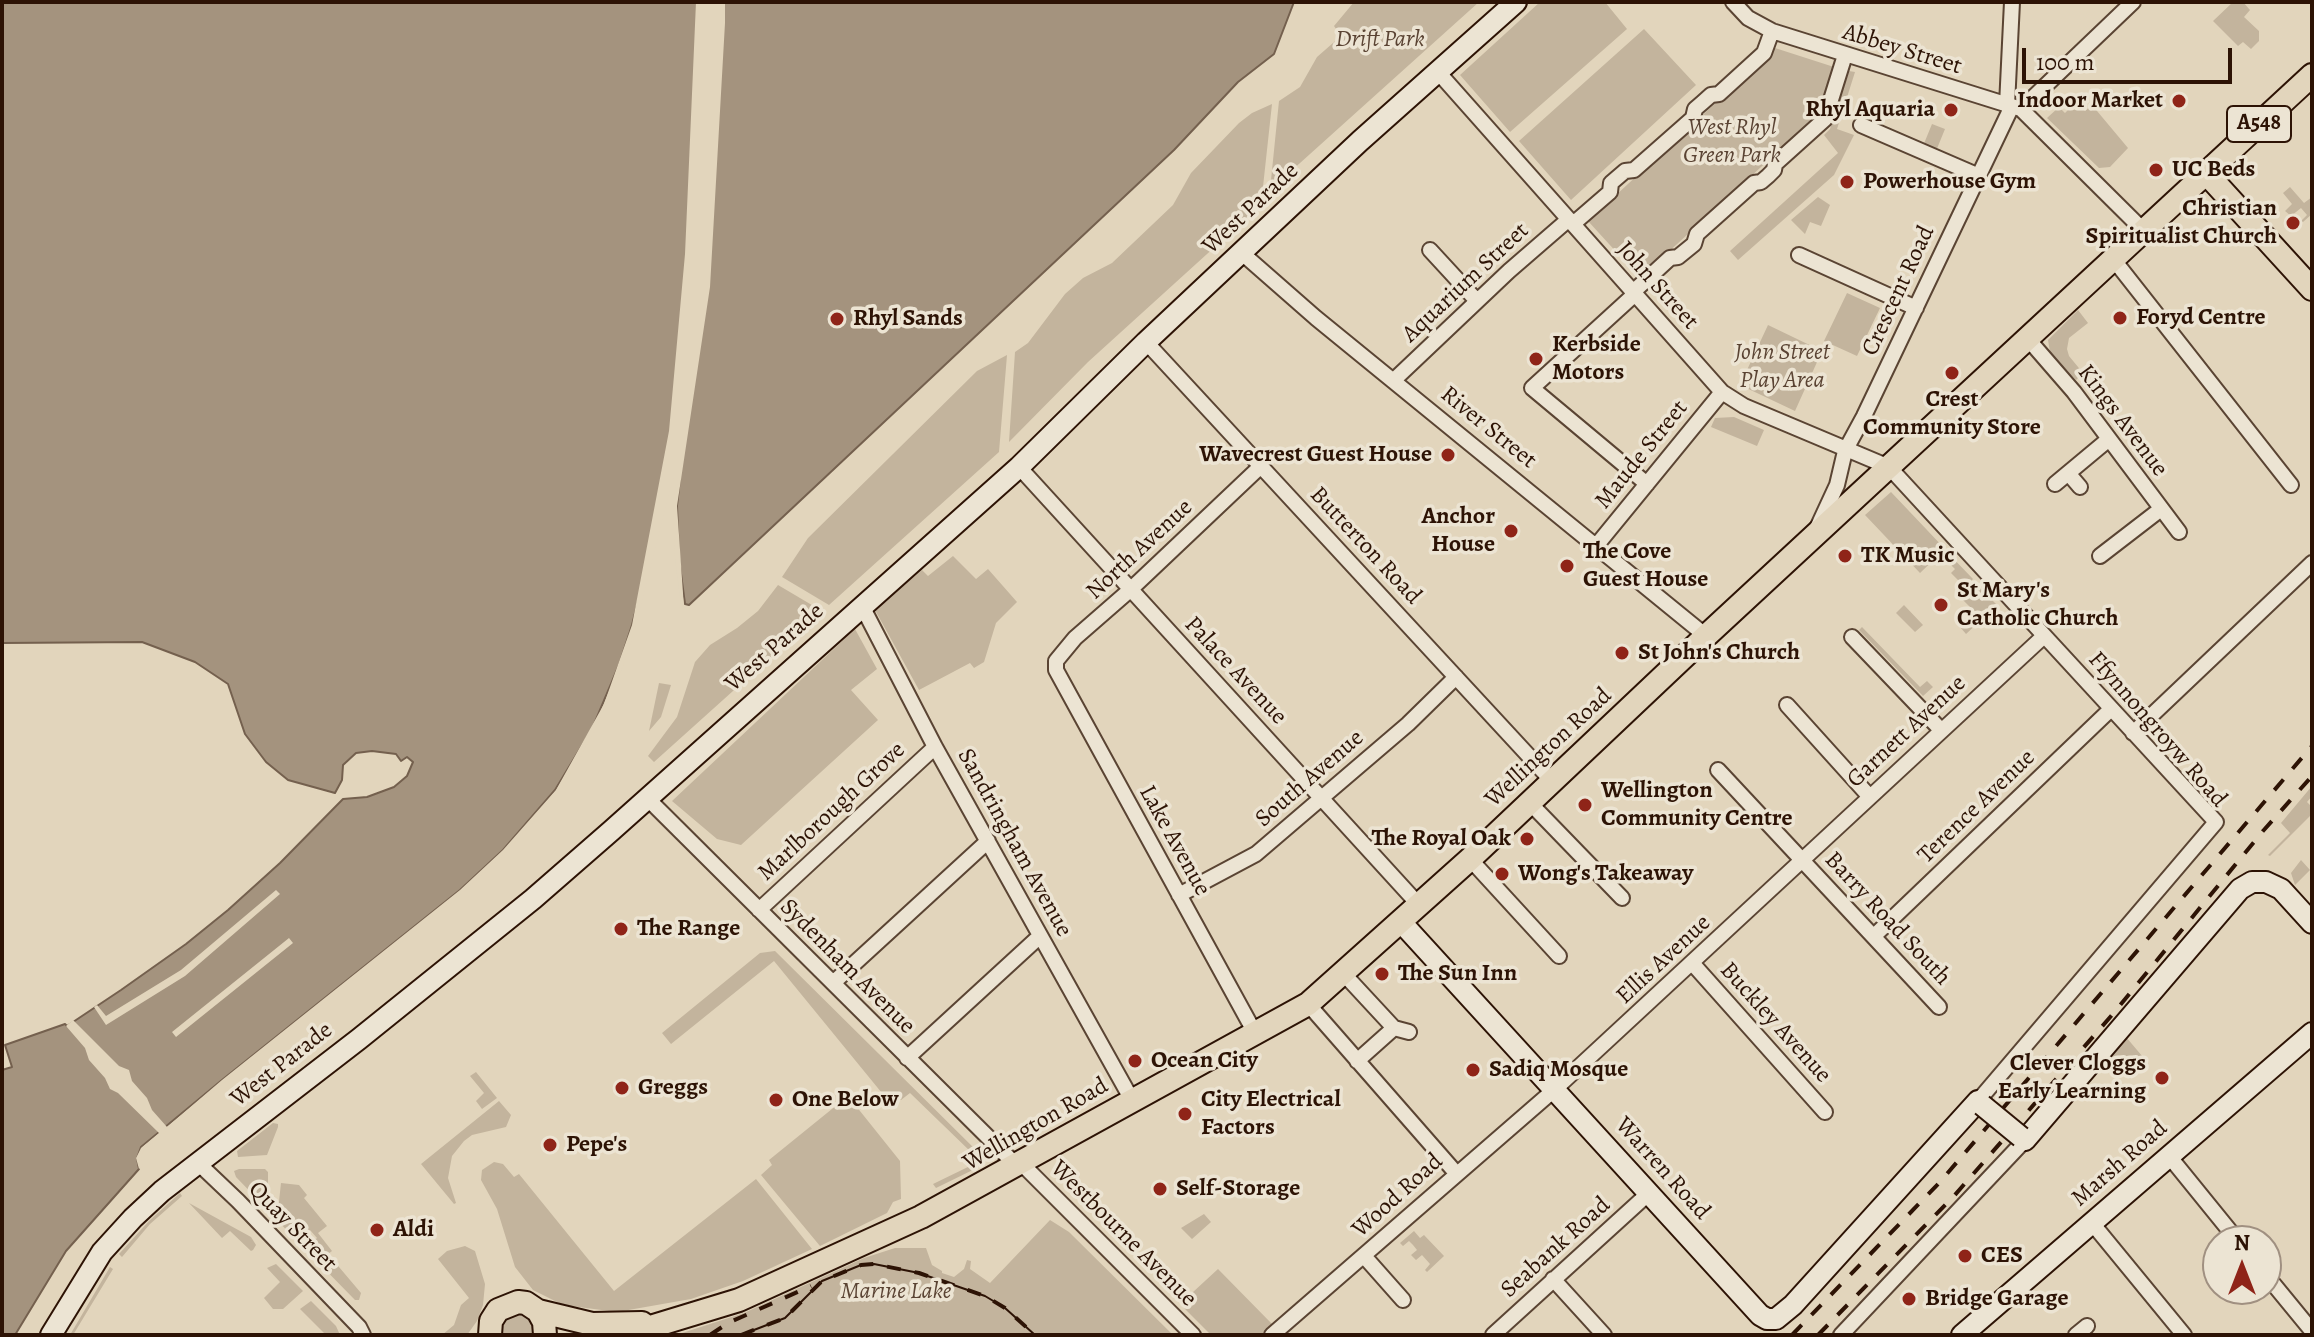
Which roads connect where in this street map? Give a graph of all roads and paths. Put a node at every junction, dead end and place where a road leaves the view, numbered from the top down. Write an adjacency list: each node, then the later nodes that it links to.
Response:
1 (1516, 2): 7 (main road, West Parade)
2 (1733, 2): 5 (street, Abbey Street)
3 (2012, 2): 9 (street, Crescent Road)
4 (2133, 2): 9 (street)
5 (1772, 31): 6 (street, Abbey Street); 13 (street, Aquarium Street)
6 (1845, 55): 9 (street, Abbey Street); 20 (street)
7 (1438, 72): 13 (street, John Street); 16 (main road, West Parade)
8 (2312, 75): 11 (main road, Wellington Road / A548)
9 (2013, 107): 12 (street, Crescent Road); 14 (street)
10 (1861, 125): 12 (street)
11 (2207, 174): 14 (main road, Wellington Road / A548); 19 (main road)
12 (1979, 176): 22 (street, Crescent Road)
13 (1571, 222): 20 (street, John Street); 21 (street, Aquarium Street)
14 (2144, 231): 18 (main road, Wellington Road / A548)
15 (1430, 250): 21 (street)
16 (1243, 254): 24 (main road, West Parade); 25 (street, River Street)
17 (1799, 255): 22 (street)
18 (2114, 260): 23 (main road, Wellington Road / A548); 35 (street)
19 (2312, 289)
20 (1634, 293): 26 (street, John Street); 33 (street)
21 (1477, 301): 25 (street, Aquarium Street)
22 (1916, 308): 28 (street, Crescent Road)
23 (2028, 339): 27 (street, Kings Avenue); 31 (main road, Wellington Road / A548)
24 (1146, 342): 29 (street, Butterton Road); 30 (main road, West Parade)
25 (1394, 380): 40 (street, River Street)
26 (1722, 392): 28 (street, John Street); 33 (street, Maude Street)
27 (2109, 439): 32 (street); 37 (street, Kings Avenue)
28 (1845, 451): 31 (street, John Street); 39 (street, Crescent Road)
29 (1261, 466): 43 (street, North Avenue); 49 (street, Butterton Road)
30 (1019, 467): 43 (street, Palace Avenue); 44 (main road, West Parade)
31 (1889, 467): 39 (main road, Wellington Road / A548); 46 (street, Ffynnongroyw Road)
32 (2068, 473): 34 (street); 36 (street)
33 (1647, 484): 40 (street, Maude Street)
34 (2055, 484)
35 (2291, 485)
36 (2080, 487)
37 (2161, 509): 38 (street, Kings Avenue); 41 (street)
38 (2179, 532)
39 (1814, 536): 45 (main road, Wellington Road / A548)
40 (1596, 546): 45 (street, River Street)
41 (2100, 556)
42 (2312, 563): 53 (street)
43 (1130, 590): 48 (street, North Avenue); 57 (street, Palace Avenue)
44 (862, 606): 54 (street, Sandringham Avenue); 59 (main road, West Parade)
45 (1706, 636): 56 (main road, Wellington Road / A548)
46 (2044, 636): 51 (street, Ffynnongroyw Road); 52 (street, Garnett Avenue)
47 (1852, 637): 52 (street)
48 (1056, 670): 64 (street, Lake Avenue)
49 (1456, 677): 56 (street, Butterton Road); 57 (street, South Avenue)
50 (1787, 705): 58 (street)
51 (2111, 709): 53 (street, Ffynnongroyw Road); 71 (street, Terence Avenue)
52 (1941, 730): 58 (street, Garnett Avenue)
53 (2133, 733): 86 (street, Ffynnongroyw Road)
54 (935, 747): 61 (street, Sandringham Avenue); 67 (street, Marlborough Grove)
55 (1718, 770): 63 (street, Barry Road South)
56 (1552, 781): 60 (main road, Wellington Road / A548)
57 (1322, 797): 64 (street, South Avenue); 66 (street, Palace Avenue)
58 (1870, 797): 63 (street, Garnett Avenue)
59 (647, 798): 67 (street, Sydenham Avenue); 90 (main road, West Parade)
60 (1529, 802): 62 (main road, Wellington Road / A548); 65 (street)
61 (988, 841): 70 (street, Sandringham Avenue); 75 (street)
62 (1470, 859): 66 (main road, Wellington Road / A548); 72 (street)
63 (1802, 861): 71 (street, Barry Road South); 73 (street, Ellis Avenue)
64 (1179, 895): 80 (street, Lake Avenue)
65 (1622, 898)
66 (1419, 905): 68 (main road, Wellington Road / A548)
67 (759, 910): 75 (street, Sydenham Avenue)
68 (1401, 922): 74 (main road, Wellington Road / A548); 84 (main road, Warren Road)
69 (2312, 923): 88 (main road)
70 (1040, 936): 82 (street); 85 (street, Sandringham Avenue)
71 (1874, 936): 77 (street, Barry Road South)
72 (1559, 956)
73 (1693, 964): 84 (street, Ellis Avenue); 87 (street, Buckley Avenue)
74 (1343, 973): 76 (main road, Wellington Road / A548); 78 (street)
75 (833, 983): 82 (street, Sydenham Avenue)
76 (1308, 1004): 80 (main road, Wellington Road / A548); 83 (street)
77 (1939, 1007)
78 (1394, 1028): 79 (street); 83 (street)
79 (1409, 1032)
80 (1255, 1033): 85 (main road, Wellington Road / A548)
81 (2312, 1033): 89 (main road, Marsh Road)
82 (907, 1058): 91 (street, Sydenham Avenue)
83 (1357, 1061): 92 (street)
84 (1554, 1090): 92 (street, Wood Road); 93 (main road, Warren Road)
85 (1132, 1100): 91 (main road, Wellington Road / A548)
86 (1980, 1103): 88 (main road, bridge); 93 (main road, Warren Road)
87 (1825, 1112)
88 (2023, 1139): 114 (street)
89 (2169, 1156): 94 (main road, Marsh Road); 95 (street)
90 (198, 1163): 102 (street, Quay Street); 103 (main road, West Parade)
91 (1019, 1165): 101 (main road, Wellington Road / A548); 110 (street, Westbourne Avenue)
92 (1456, 1173): 96 (street, Wood Road)
93 (1649, 1193): 97 (street, Seabank Road)
94 (2092, 1223): 106 (main road, Marsh Road); 115 (street)
95 (2225, 1225)
96 (1364, 1256): 99 (street); 111 (street, Wood Road)
97 (1553, 1279): 112 (street, Seabank Road); 113 (street)
98 (2282, 1294): 104 (street)
99 (1403, 1300)
100 (538, 1311): 101 (main road, Wellington Road / A548); 105 (main road, Wellington Road); 108 (main road)
101 (672, 1321): 109 (main road, Wellington Road / A548)
102 (354, 1328): 107 (street, Quay Street)
103 (56, 1330)
104 (2312, 1331)
105 (488, 1332)
106 (1965, 1334)
107 (363, 1335)
108 (545, 1335)
109 (624, 1335)
110 (1193, 1335)
111 (1272, 1335)
112 (1493, 1335)
113 (1604, 1335)
114 (1841, 1335)
115 (2184, 1335)

